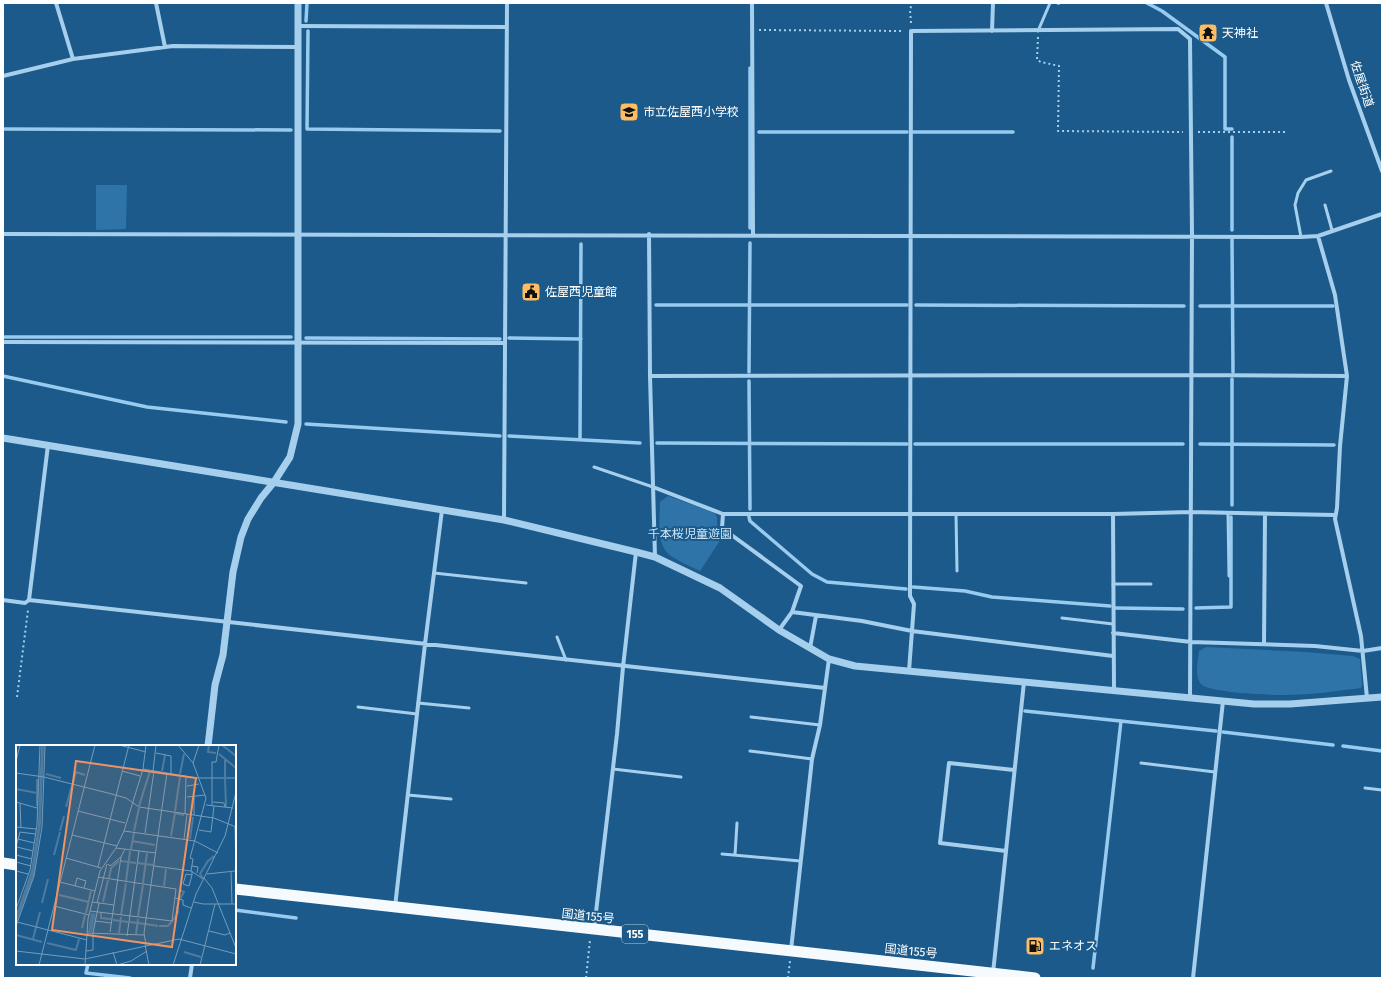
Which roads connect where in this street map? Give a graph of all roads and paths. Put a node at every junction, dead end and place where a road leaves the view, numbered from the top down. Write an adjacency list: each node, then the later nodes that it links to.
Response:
1 (56, 3): 18 (street)
2 (156, 3): 16 (street)
3 (298, 3): 10 (street)
4 (506, 3): 11 (street)
5 (752, 3): 12 (street)
6 (912, 3): 13 (path)
7 (992, 3): 14 (street)
8 (1050, 3): 15 (lane)
9 (1326, 3): 23 (street, 佐屋街道)
10 (298, 26): 11 (street); 17 (street)
11 (506, 27): 28 (street)
12 (752, 30): 13 (path); 31 (street)
13 (911, 31): 14 (street); 33 (street)
14 (992, 31): 15 (street)
15 (1038, 31): 20 (street); 20 (path)
16 (165, 47): 17 (street); 18 (street)
17 (298, 47): 30 (street)
18 (73, 59): 19 (street)
19 (3, 76)
20 (1191, 132): 21 (path); 32 (street)
21 (1288, 132)
22 (1331, 171): 34 (lane)
23 (1382, 171)
24 (1325, 205): 26 (lane)
25 (1382, 214): 26 (street)
26 (1332, 230): 35 (street)
27 (3, 234): 30 (street)
28 (506, 234): 29 (street); 30 (street); 38 (street)
29 (649, 234): 31 (street); 41 (street)
30 (297, 235): 37 (street)
31 (753, 235): 33 (street)
32 (1192, 235): 33 (street); 34 (street); 40 (street)
33 (911, 236): 39 (street)
34 (1301, 236): 35 (street)
35 (1318, 236): 42 (street)
36 (3, 342): 37 (street)
37 (298, 342): 38 (street); 46 (street)
38 (504, 343): 57 (street)
39 (910, 375): 40 (street); 41 (street); 52 (street)
40 (1191, 375): 42 (street); 49 (street)
41 (650, 376): 47 (street)
42 (1347, 376): 56 (street)
43 (3, 438): 44 (street)
44 (48, 445): 46 (street); 67 (street)
45 (594, 467): 47 (lane)
46 (274, 482): 48 (street); 71 (street)
47 (653, 487): 51 (street); 59 (street)
48 (442, 510): 57 (street); 61 (street)
49 (1191, 512): 50 (street); 54 (street); 77 (street)
50 (1228, 513): 55 (street); 62 (lane)
51 (723, 514): 52 (street); 68 (street)
52 (910, 514): 53 (street); 74 (street)
53 (956, 514): 54 (street); 60 (lane)
54 (1113, 514): 64 (street)
55 (1265, 514): 56 (street); 79 (street)
56 (1335, 515): 82 (street)
57 (504, 520): 58 (street)
58 (636, 552): 59 (street); 86 (street)
59 (655, 558): 73 (street)
60 (956, 571)
61 (434, 573): 63 (lane); 78 (street)
62 (1229, 576)
63 (526, 583)
64 (1113, 584): 65 (lane); 72 (street)
65 (1151, 584)
66 (3, 600): 67 (street)
67 (29, 600): 71 (street); 91 (path)
68 (792, 612): 69 (street); 73 (street)
69 (816, 616): 74 (street); 81 (street)
70 (1062, 618): 72 (lane)
71 (228, 622): 78 (street); 102 (street)
72 (1113, 624): 75 (street)
73 (779, 630): 81 (street)
74 (912, 631): 83 (street); 87 (street)
75 (1113, 633): 77 (street); 83 (street)
76 (557, 637): 84 (lane)
77 (1191, 642): 79 (street); 93 (street)
78 (425, 644): 84 (street); 96 (street)
79 (1264, 644): 82 (street)
80 (1382, 648): 82 (street)
81 (810, 649): 85 (street)
82 (1363, 651): 94 (street)
83 (1114, 656): 90 (street)
84 (566, 660): 86 (street)
85 (828, 660): 87 (street); 89 (street)
86 (623, 667): 89 (street); 106 (street)
87 (909, 671): 88 (street)
88 (1024, 682): 90 (street); 107 (street)
89 (825, 688): 101 (street)
90 (1114, 691): 93 (street)
91 (17, 696)
92 (1382, 697): 94 (street)
93 (1190, 698): 95 (street)
94 (1367, 698): 95 (street)
95 (1223, 701): 108 (street)
96 (418, 702): 98 (lane); 99 (street)
97 (358, 707): 99 (lane)
98 (469, 708)
99 (417, 714): 112 (street)
100 (751, 717): 101 (lane)
101 (820, 726): 104 (street)
102 (208, 745)
103 (750, 751): 104 (lane)
104 (812, 759): 118 (street)
105 (1141, 763): 108 (lane)
106 (613, 769): 109 (lane); 123 (street)
107 (1014, 770): 115 (street); 115 (street)
108 (1215, 772): 131 (street)
109 (680, 777)
110 (1365, 788): 111 (lane)
111 (1382, 790)
112 (408, 794): 113 (lane); 122 (street)
113 (452, 799)
114 (737, 823): 117 (lane)
115 (1006, 851): 126 (street)
116 (722, 854): 117 (lane)
117 (735, 855): 118 (lane)
118 (800, 862): 124 (street)
119 (3, 863): 120 (highway)
120 (16, 865)
121 (236, 889): 122 (highway, 国道155号 / 155)
122 (395, 907): 123 (highway, 国道155号 / 155)
123 (592, 929): 124 (highway, 国道155号 / 155); 128 (path)
124 (791, 951): 126 (highway, 国道155号 / 155); 129 (path)
125 (192, 965): 127 (street)
126 (993, 973): 130 (highway, 国道155号 / 155)
127 (190, 978)
128 (586, 978)
129 (788, 978)
130 (1034, 978)
131 (1193, 978)

